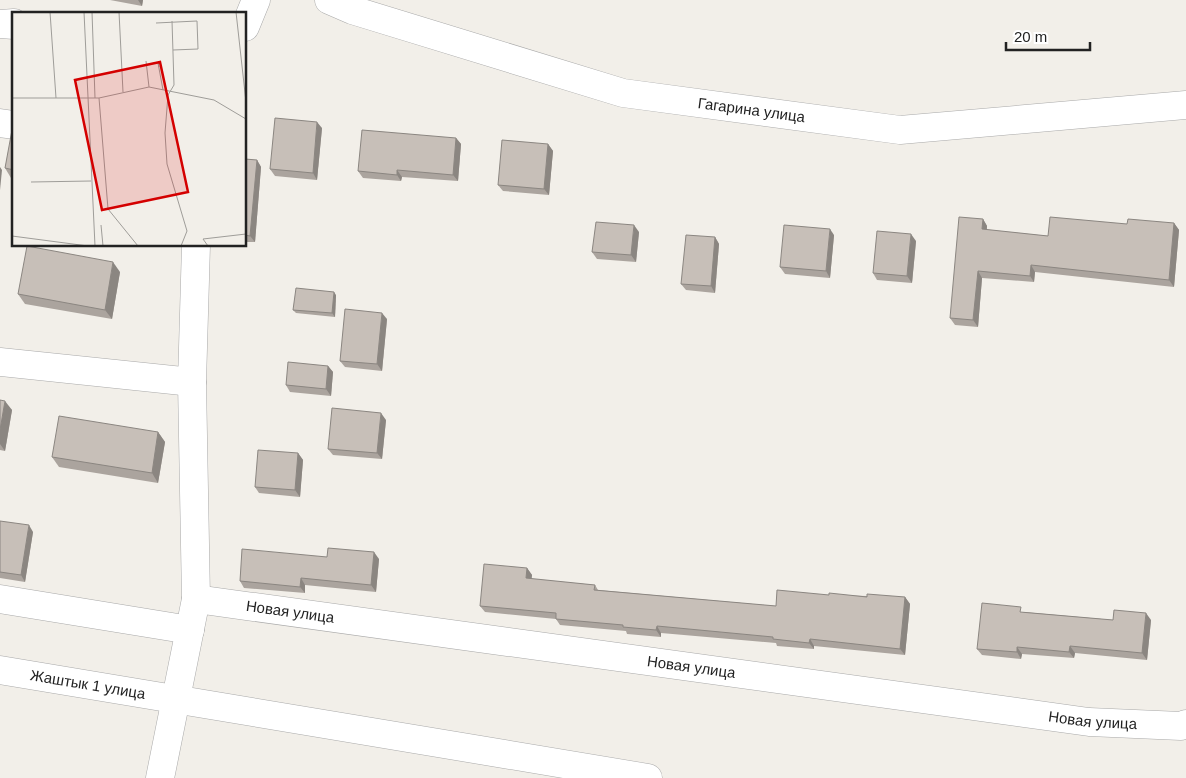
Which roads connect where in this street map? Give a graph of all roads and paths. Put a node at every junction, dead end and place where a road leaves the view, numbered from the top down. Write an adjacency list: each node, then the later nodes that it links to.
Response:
1 (329, 0): 2 (street, Гагарина улица)
2 (1186, 105)
3 (196, 246): 5 (street)
4 (0, 362): 5 (street)
5 (192, 382): 7 (street)
6 (0, 599): 8 (street)
7 (196, 599): 8 (street); 11 (street, Новая улица)
8 (190, 630): 10 (street)
9 (0, 670): 10 (street, Жаштык 1 улица)
10 (176, 701): 12 (street); 13 (street)
11 (1186, 724)
12 (160, 778)
13 (648, 778)

